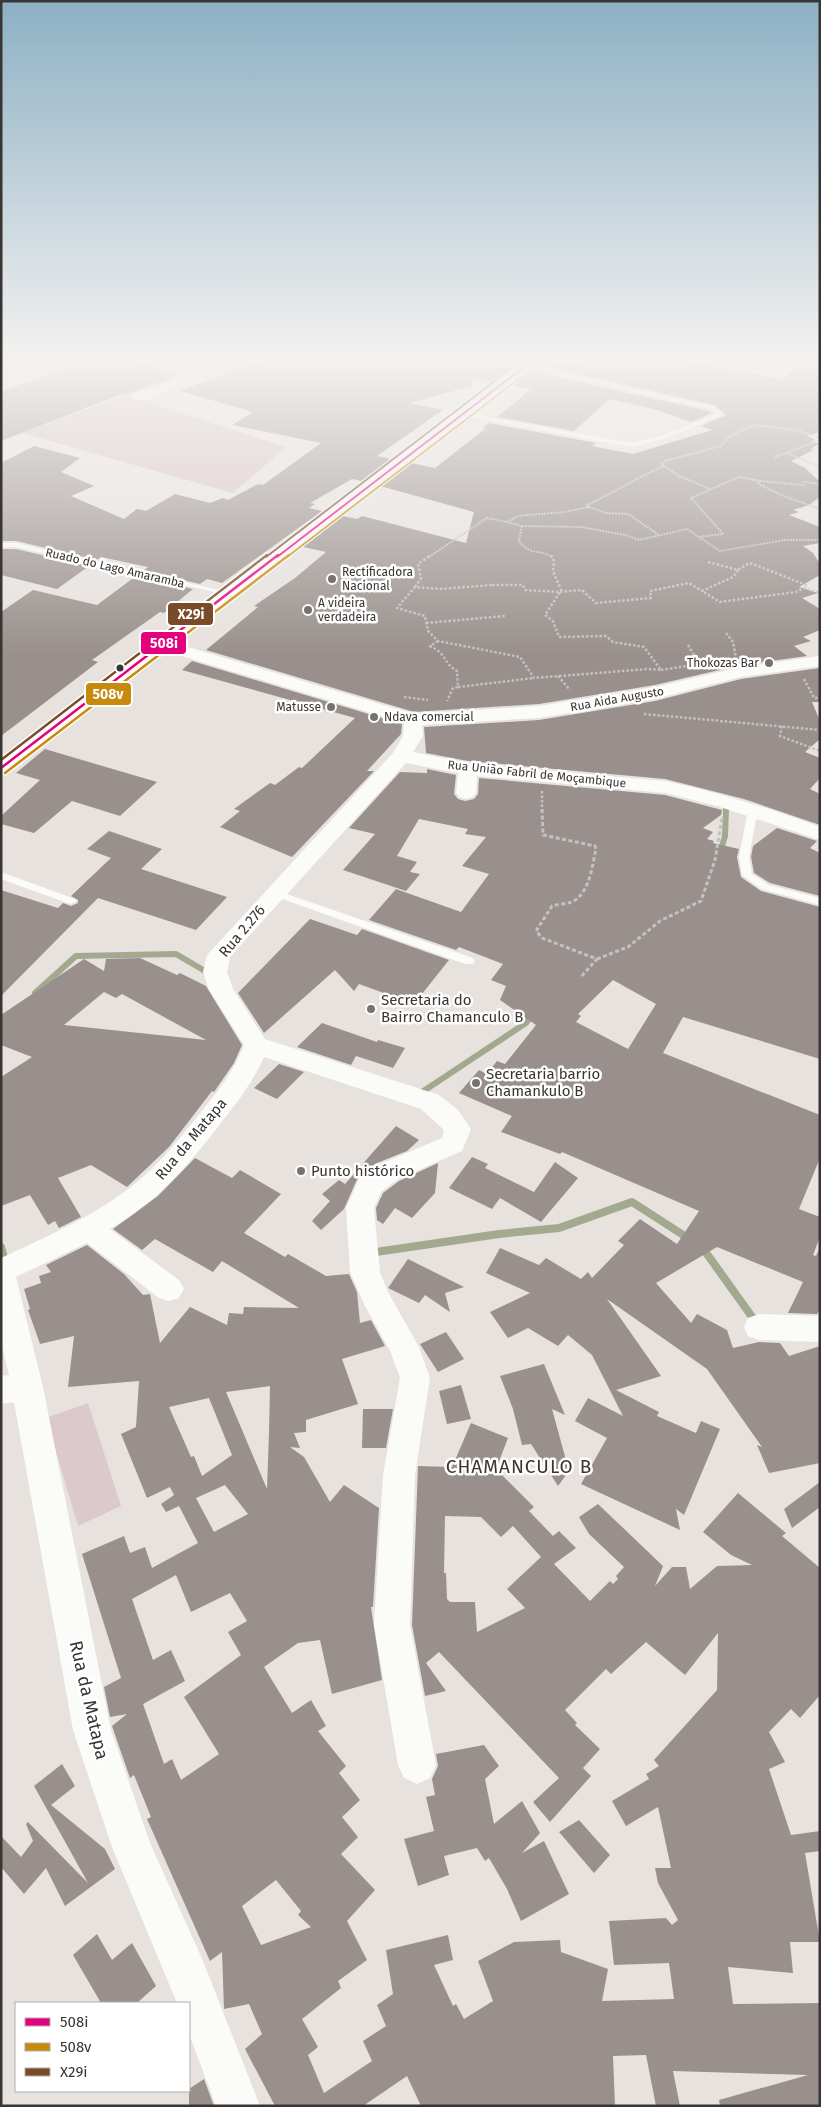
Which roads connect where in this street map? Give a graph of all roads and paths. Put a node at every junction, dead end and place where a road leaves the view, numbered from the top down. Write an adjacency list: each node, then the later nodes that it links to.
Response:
1 (403, 458): 23 (main road)
2 (675, 458): 4 (path)
3 (801, 458): 5 (path)
4 (664, 466): 8 (path); 9 (path)
5 (820, 466)
6 (760, 481): 7 (path); 8 (path); 10 (path)
7 (820, 484)
8 (711, 490): 14 (path)
9 (589, 507): 11 (path); 13 (path)
10 (820, 509)
11 (507, 522): 12 (path); 19 (path)
12 (522, 526): 13 (path); 22 (path)
13 (659, 535): 14 (path)
14 (699, 537): 15 (path)
15 (820, 540)
16 (1, 545): 23 (lane, Ruado do Lago Amaramba)
17 (708, 562): 18 (path)
18 (738, 570): 20 (path); 21 (path)
19 (415, 587): 22 (path); 26 (path)
20 (804, 588): 21 (path); 24 (path)
21 (702, 591): 22 (path)
22 (561, 592): 35 (path)
23 (228, 593): 29 (main road)
24 (820, 593)
25 (505, 616): 26 (path)
26 (426, 623): 28 (path)
27 (726, 633): 34 (path)
28 (438, 641): 35 (path); 36 (path)
29 (161, 644): 40 (street); 45 (main road)
30 (688, 645): 32 (path)
31 (820, 661): 33 (street, Rua Aida Augusto)
32 (698, 664)
33 (797, 666): 34 (street, Rua Aida Augusto); 37 (path)
34 (741, 672): 38 (street, Rua Aida Augusto)
35 (534, 678): 36 (path)
36 (458, 687): 39 (path)
37 (820, 698)
38 (616, 699): 40 (street, Rua Aida Augusto); 41 (path)
39 (446, 704)
40 (413, 720): 44 (street)
41 (782, 726): 42 (path); 43 (path)
42 (820, 730)
43 (820, 751)
44 (401, 756): 46 (street, Rua União Fabril de Moçambique); 53 (street, Rua 2.276)
45 (1, 768)
46 (468, 769): 47 (street, Rua União Fabril de Moçambique); 48 (street)
47 (544, 777): 49 (street, Rua União Fabril de Moçambique); 56 (path)
48 (466, 794)
49 (722, 800): 50 (street, Rua União Fabril de Moçambique); 56 (path)
50 (753, 809): 51 (street, Rua União Fabril de Moçambique); 55 (lane)
51 (820, 834)
52 (1, 875): 54 (lane)
53 (275, 894): 57 (lane); 59 (street, Rua 2.276)
54 (71, 901)
55 (820, 902)
56 (597, 959): 58 (path)
57 (469, 961)
58 (580, 978)
59 (256, 1045): 60 (street, Rua da Matapa); 67 (street)
60 (88, 1228): 61 (street, Rua da Matapa); 63 (street)
61 (1, 1271)
62 (1, 1276): 66 (street, Rua da Matapa)
63 (170, 1289)
64 (759, 1327): 65 (street)
65 (820, 1329)
66 (14, 1389): 68 (street, Rua da Matapa)
67 (417, 1765)
68 (238, 2106)

